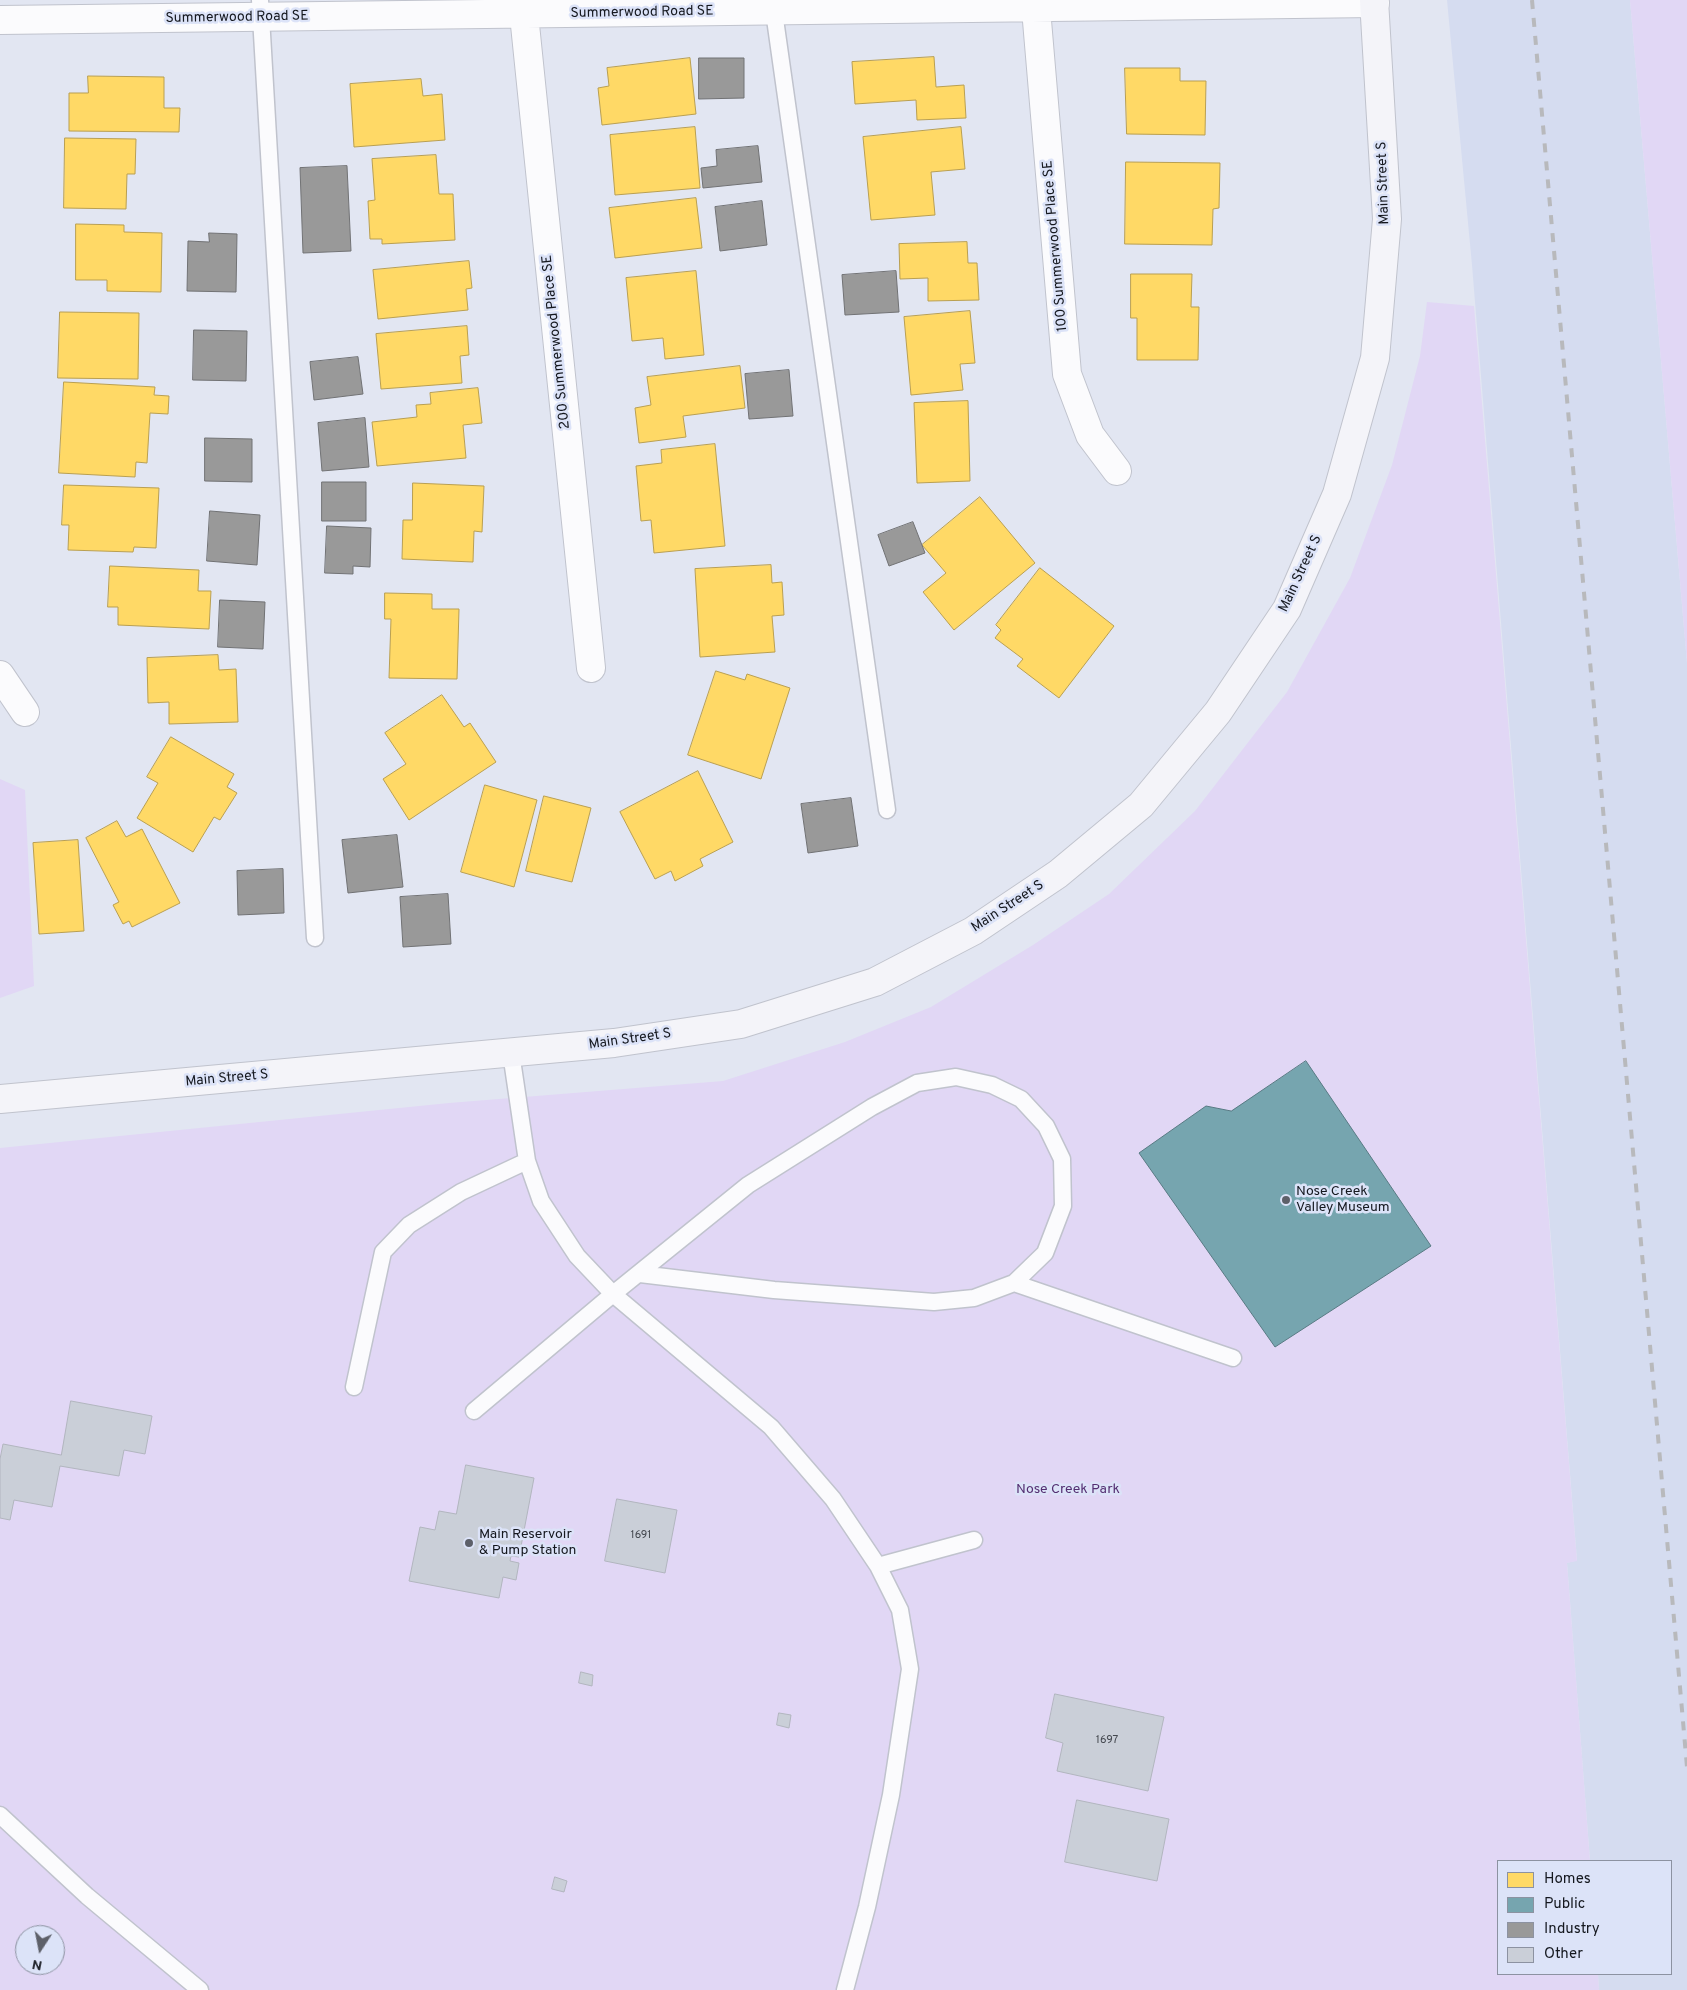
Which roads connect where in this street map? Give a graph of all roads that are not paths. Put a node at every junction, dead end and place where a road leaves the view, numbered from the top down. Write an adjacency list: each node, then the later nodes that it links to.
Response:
1 (1375, 2): 3 (street, Summerwood Road SE); 13 (main road, Main Street S)
2 (260, 9): 5 (street, Summerwood Road SE); 6 (street, Summerwood Road SE); 12 (lane)
3 (1036, 9): 4 (street, Summerwood Road SE); 7 (street, 100 Summerwood Place SE)
4 (774, 12): 5 (street, Summerwood Road SE); 11 (lane)
5 (524, 14): 8 (street, 200 Summerwood Place SE)
6 (0, 20)
7 (1117, 471)
8 (591, 668)
9 (0, 675): 10 (street)
10 (24, 712)
11 (887, 810)
12 (314, 938)
13 (511, 1053): 14 (main road, Main Street S); 15 (lane)
14 (0, 1098)
15 (527, 1161): 18 (lane); 20 (lane)
16 (640, 1274): 17 (lane); 17 (lane); 18 (lane)
17 (1014, 1283): 19 (lane)
18 (613, 1294): 21 (lane); 23 (lane)
19 (1233, 1358)
20 (354, 1387)
21 (474, 1411)
22 (974, 1540): 23 (lane)
23 (878, 1566): 26 (lane)
24 (0, 1815): 25 (lane)
25 (200, 1990)
26 (846, 1990)

